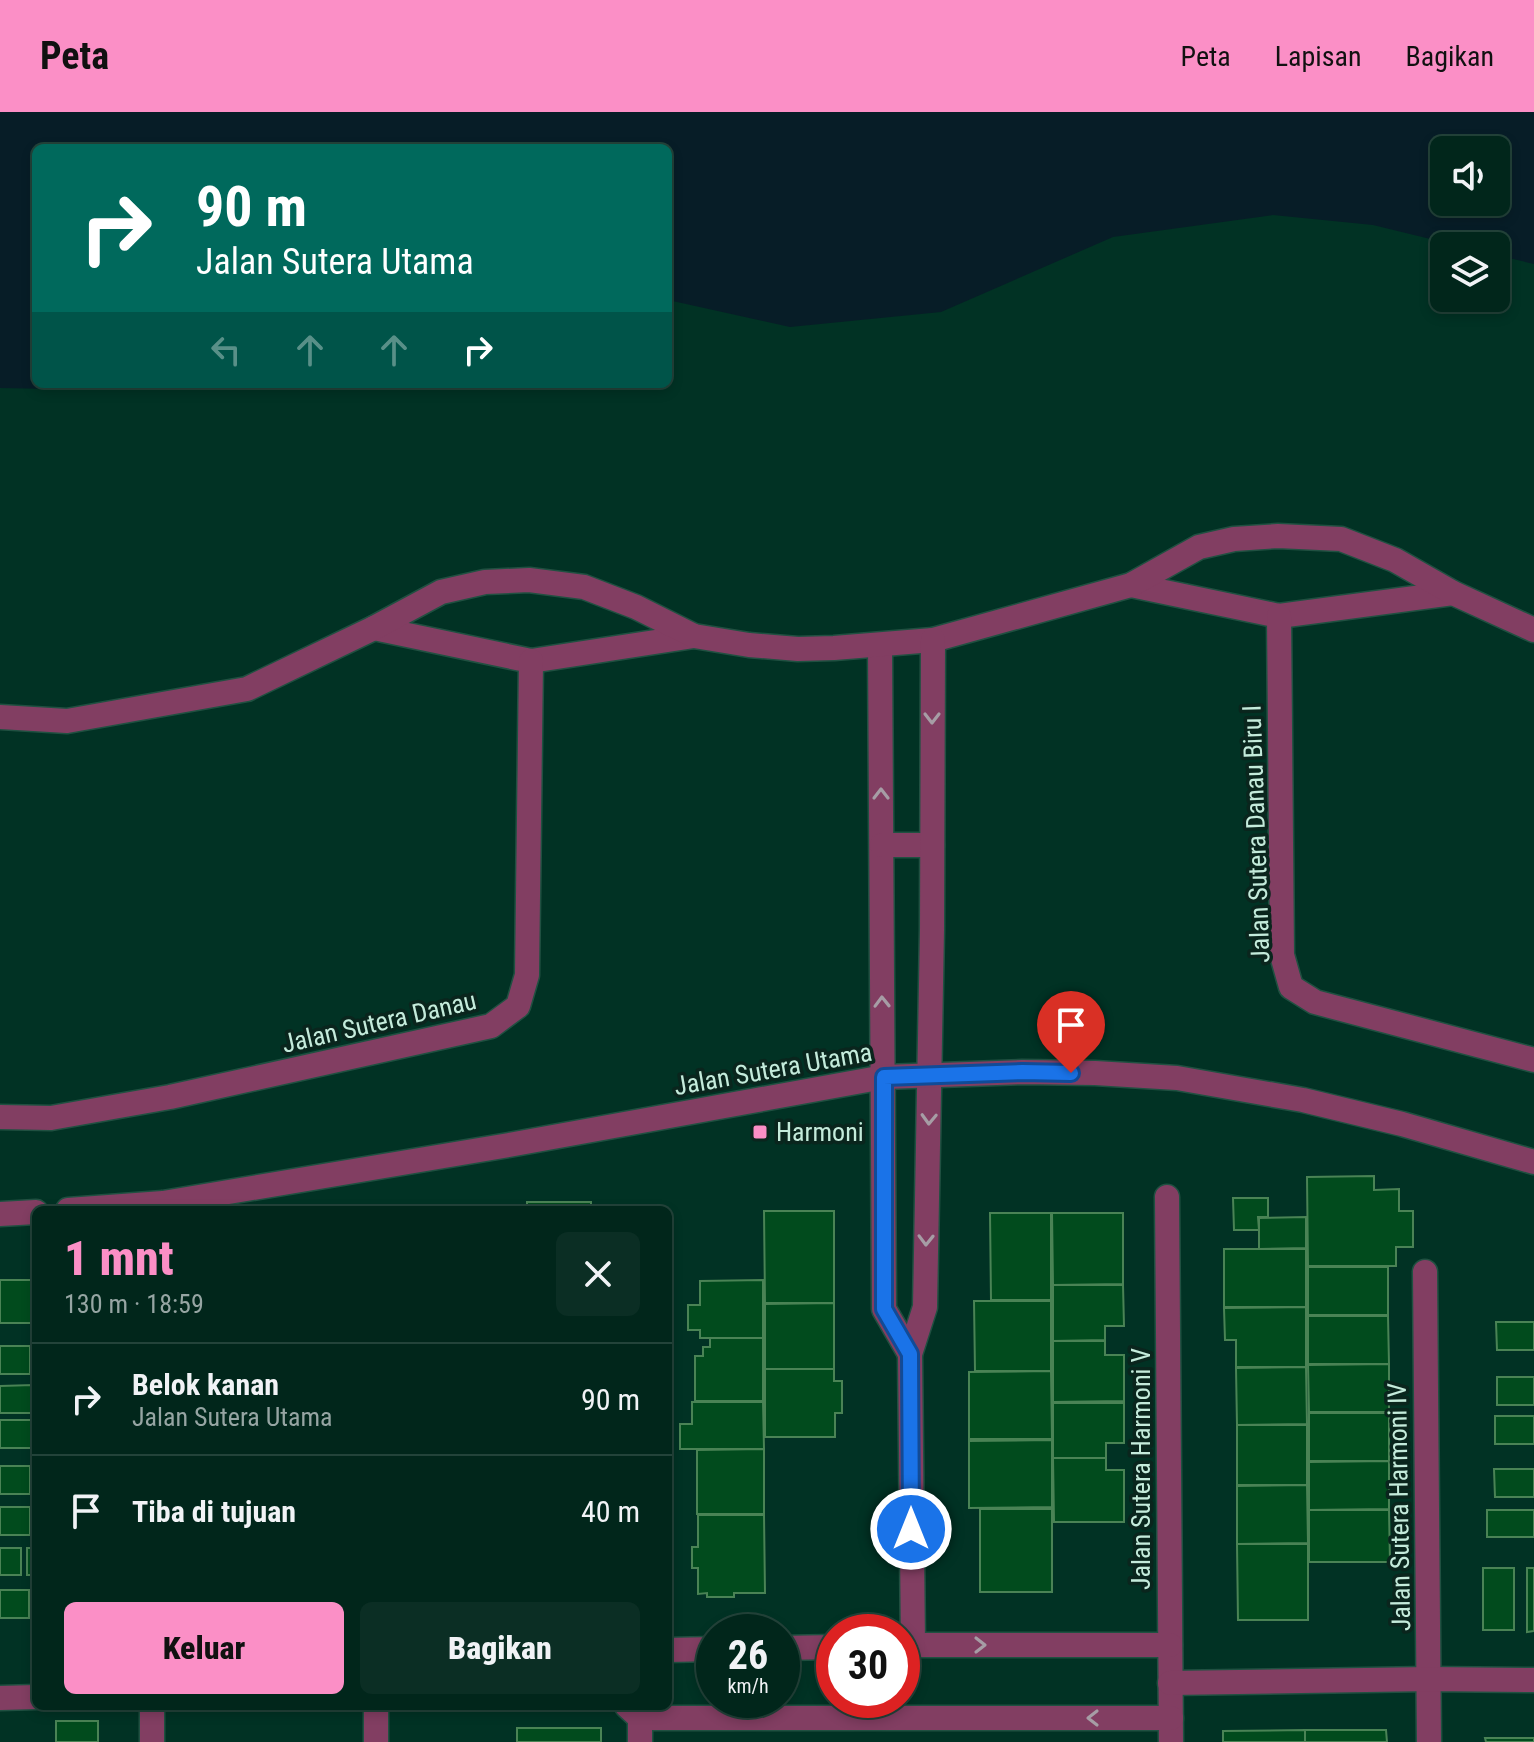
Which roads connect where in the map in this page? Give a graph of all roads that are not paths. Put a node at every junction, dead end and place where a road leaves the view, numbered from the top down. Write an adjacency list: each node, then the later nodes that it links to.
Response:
1 (1131, 585): 2 (street); 3 (street); 7 (street)
2 (1453, 593): 3 (street); 5 (street)
3 (1279, 616): 13 (street, Jalan Sutera Danau Biru I)
4 (374, 628): 6 (street); 9 (street); 10 (street)
5 (1534, 630)
6 (694, 636): 8 (street); 9 (street)
7 (933, 640): 8 (street); 12 (street, one-way to 12)
8 (880, 645): 11 (street, one-way to 8)
9 (531, 661): 16 (street, Jalan Sutera Danau)
10 (0, 717)
11 (882, 845): 12 (street); 15 (street, one-way to 11)
12 (932, 845): 14 (street)
13 (1534, 1060)
14 (930, 1076): 15 (street, Jalan Sutera Utama); 17 (street, Jalan Sutera Utama); 23 (street, one-way to 23)
15 (884, 1077): 19 (street, Jalan Sutera Utama); 23 (street)
16 (0, 1117)
17 (1534, 1162)
18 (1167, 1197): 26 (street, Jalan Sutera Harmoni V)
19 (122, 1206)
20 (32, 1212): 21 (street)
21 (0, 1214)
22 (1425, 1272): 29 (street, Jalan Sutera Harmoni IV)
23 (910, 1354): 24 (street)
24 (907, 1614)
25 (920, 1645): 26 (street, one-way to 26)
26 (1170, 1645): 31 (street, Jalan Sutera Harmoni V)
27 (696, 1649): 28 (street)
28 (672, 1650)
29 (1429, 1679): 30 (street); 31 (street); 42 (street, Jalan Sutera Harmoni IV)
30 (1534, 1680)
31 (1170, 1683): 39 (street, Jalan Sutera Harmoni V)
32 (32, 1697): 33 (street)
33 (0, 1698)
34 (152, 1710): 40 (street)
35 (376, 1710): 41 (street)
36 (637, 1718): 37 (street)
37 (884, 1730): 38 (street)
38 (923, 1730): 39 (street, one-way to 38)
39 (1171, 1730)
40 (152, 1742)
41 (376, 1742)
42 (1429, 1742)

